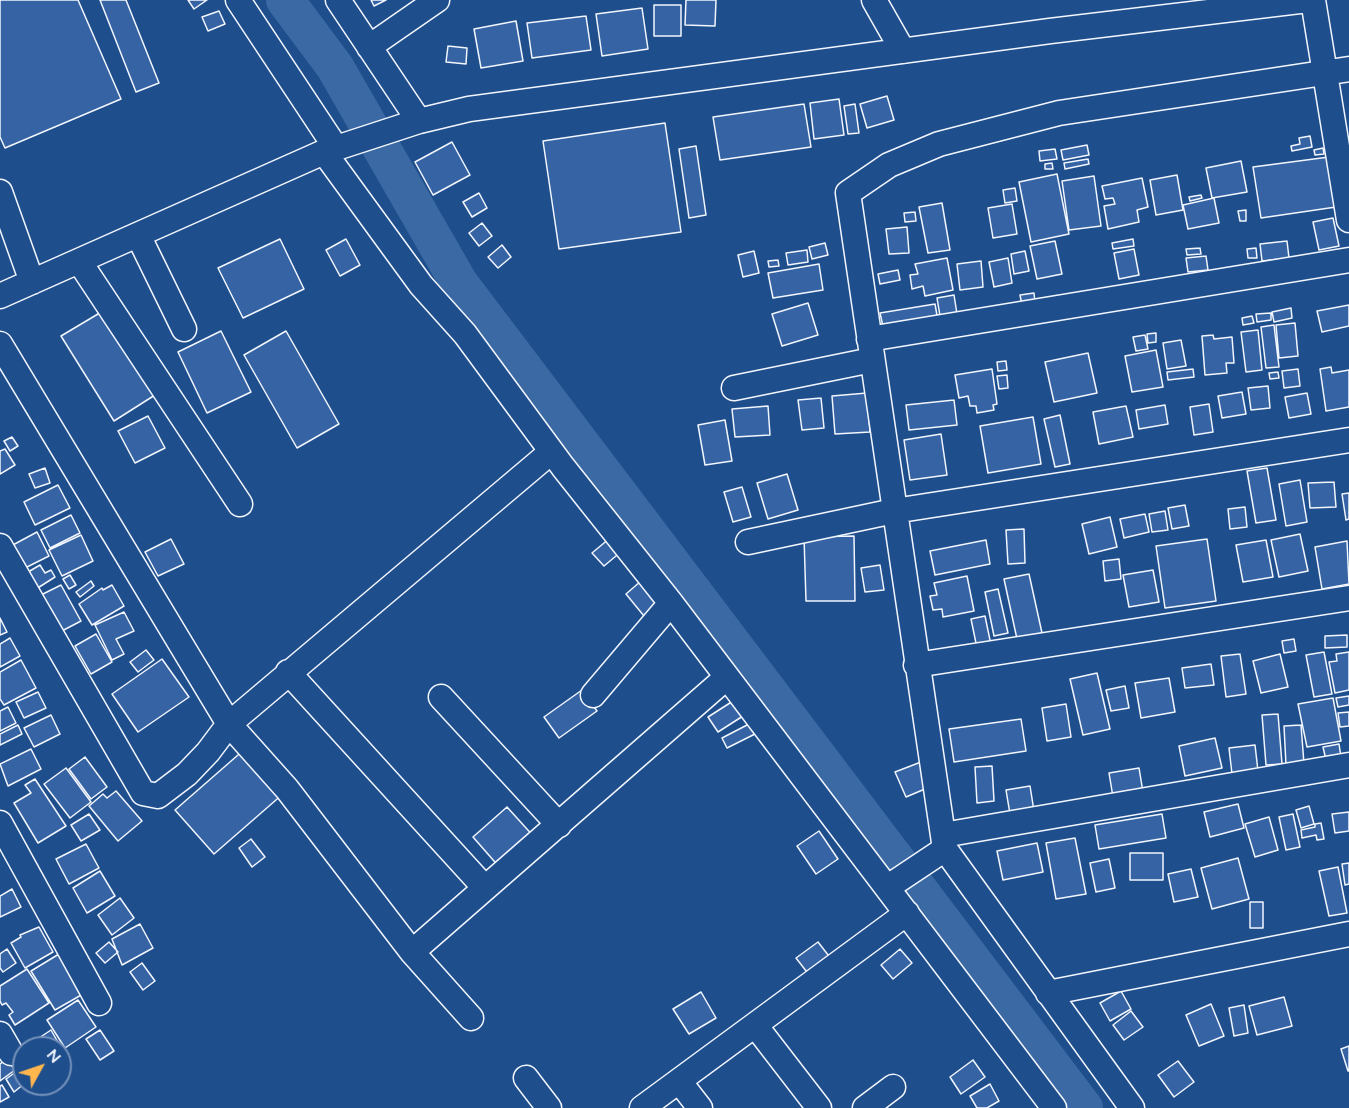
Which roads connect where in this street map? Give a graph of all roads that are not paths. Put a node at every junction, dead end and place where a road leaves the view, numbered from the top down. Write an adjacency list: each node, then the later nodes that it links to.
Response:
1 (238, 0): 13 (street)
2 (338, 0): 8 (street)
3 (874, 0): 9 (street)
4 (1308, 0): 7 (street)
5 (1313, 0): 10 (street)
6 (431, 2): 8 (street)
7 (1200, 6): 9 (street)
8 (369, 46): 12 (street)
9 (903, 51): 12 (street)
10 (1323, 68): 11 (street); 15 (street); 23 (street)
11 (1349, 69)
12 (411, 124): 13 (street)
13 (336, 148): 16 (street); 26 (street)
14 (0, 192): 19 (street)
15 (1349, 220)
16 (138, 235): 18 (street); 21 (street)
17 (1349, 260): 23 (street)
18 (79, 261): 19 (street); 27 (street)
19 (32, 282): 20 (street)
20 (0, 296)
21 (184, 329)
22 (0, 344): 38 (street)
23 (870, 349): 24 (street); 28 (street)
24 (734, 388)
25 (1349, 440): 28 (street)
26 (551, 452): 32 (street); 34 (street)
27 (240, 504)
28 (894, 511): 29 (street); 33 (street)
29 (748, 542)
30 (0, 546): 38 (street)
31 (1349, 598): 33 (street)
32 (671, 603): 35 (street); 36 (street)
33 (916, 665): 42 (street)
34 (288, 672): 38 (street); 44 (street)
35 (727, 677): 41 (street); 43 (street)
36 (593, 695)
37 (441, 698): 41 (street)
38 (229, 724): 47 (street)
39 (1349, 765): 42 (street)
40 (0, 823): 49 (street)
41 (559, 825): 44 (street)
42 (939, 847): 43 (street); 48 (street)
43 (892, 884): 45 (street)
44 (485, 888): 47 (street)
45 (907, 913): 51 (street); 60 (street)
46 (1349, 934): 48 (street)
47 (412, 952): 50 (street)
48 (1048, 993): 61 (street)
49 (99, 1004)
50 (471, 1018)
51 (755, 1025): 53 (street); 58 (street)
52 (526, 1078): 55 (street)
53 (679, 1081): 56 (street); 57 (street)
54 (893, 1087): 59 (street)
55 (549, 1108)
56 (642, 1108)
57 (700, 1108)
58 (819, 1108)
59 (866, 1108)
60 (1054, 1108)
61 (1132, 1108)

